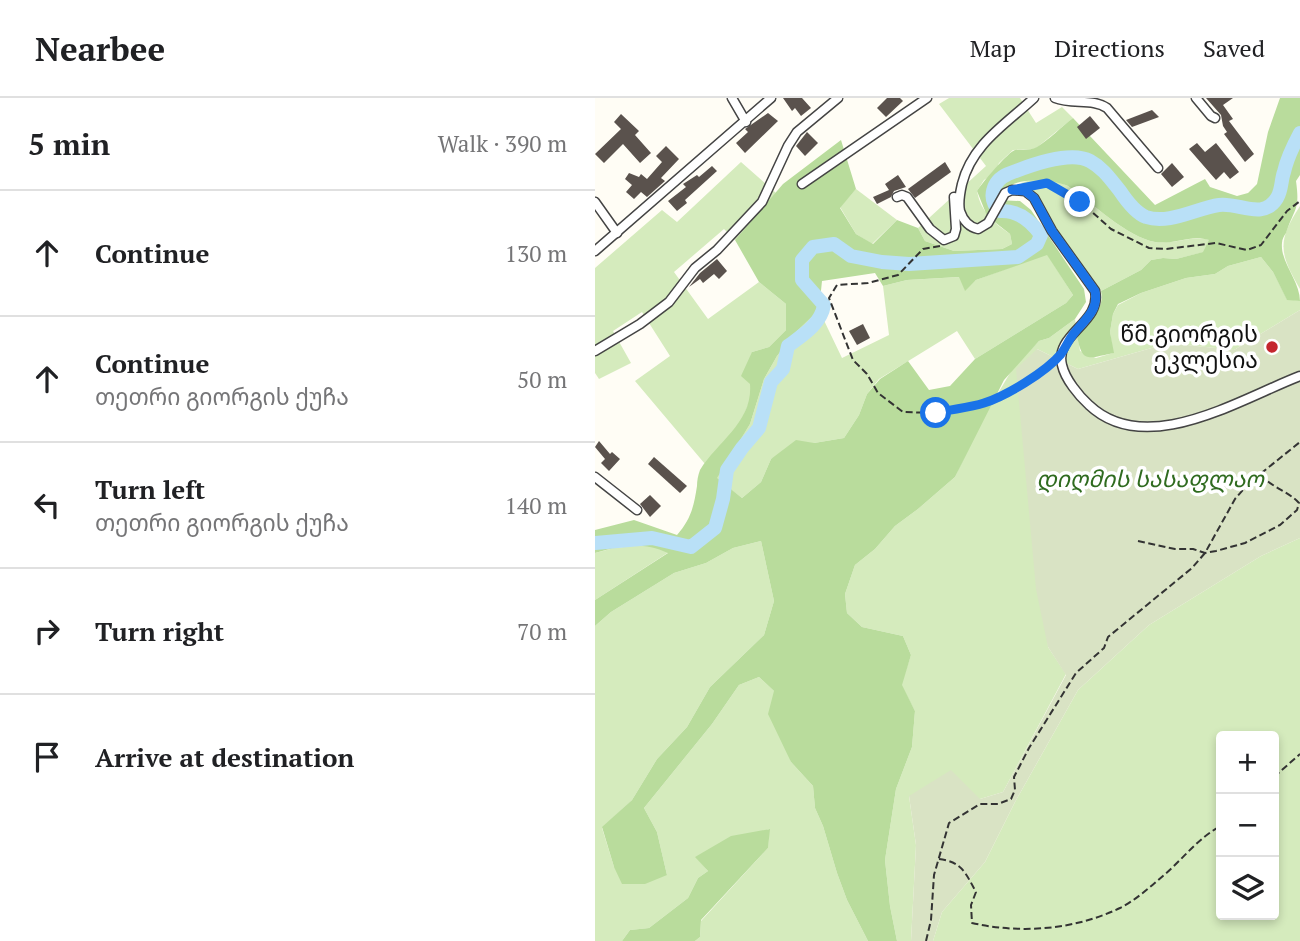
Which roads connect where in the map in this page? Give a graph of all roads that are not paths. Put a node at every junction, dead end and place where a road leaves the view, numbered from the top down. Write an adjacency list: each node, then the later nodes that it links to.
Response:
1 (732, 98): 9 (street)
2 (771, 98): 9 (street)
3 (838, 98): 17 (street)
4 (927, 98): 12 (street)
5 (1034, 98): 10 (street)
6 (1055, 98): 11 (street)
7 (1196, 98): 8 (street)
8 (1215, 118)
9 (746, 122): 15 (street)
10 (967, 166): 13 (street); 18 (street)
11 (1158, 168)
12 (802, 184)
13 (897, 197)
14 (595, 202): 15 (street)
15 (617, 233): 16 (street)
16 (595, 251)
17 (595, 351)
18 (1300, 376)
19 (595, 477): 20 (street)
20 (637, 510)

